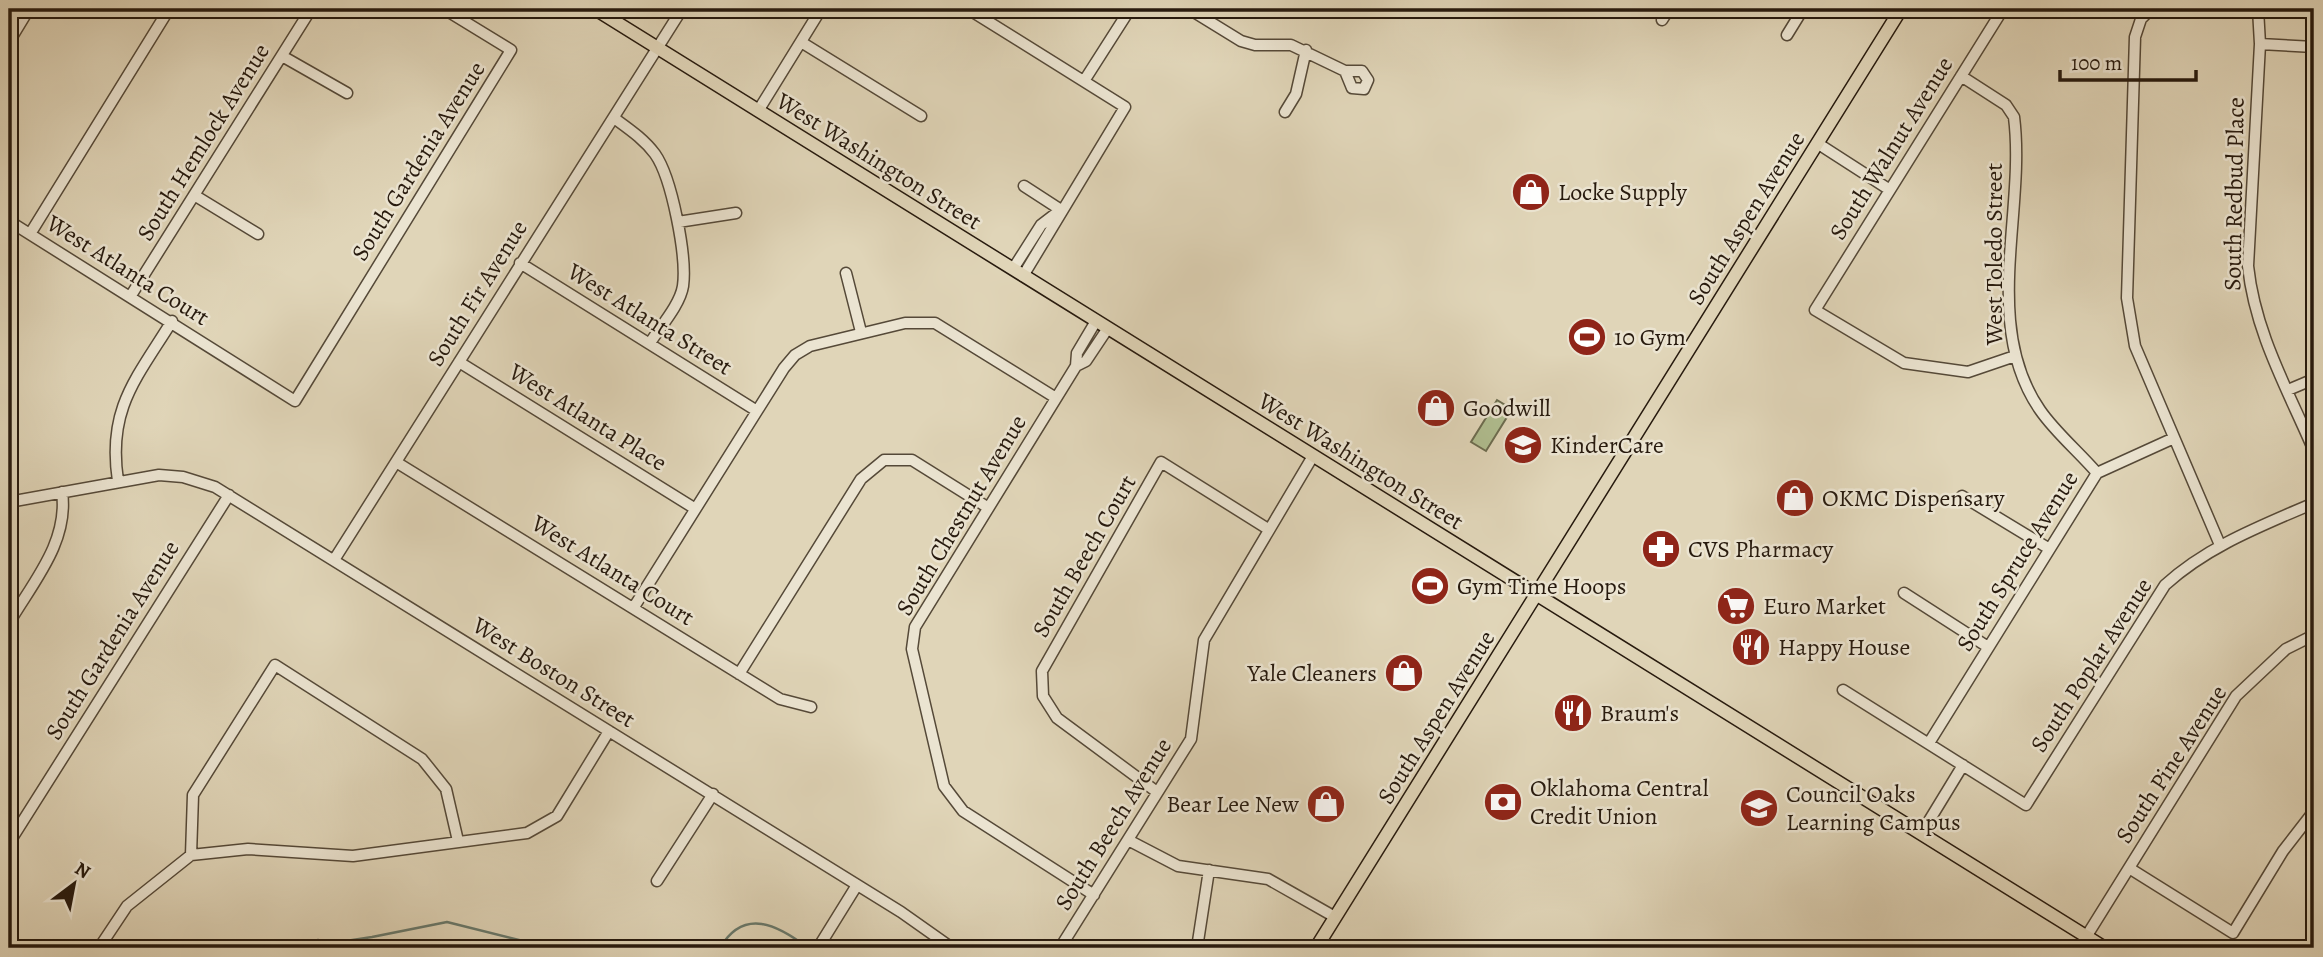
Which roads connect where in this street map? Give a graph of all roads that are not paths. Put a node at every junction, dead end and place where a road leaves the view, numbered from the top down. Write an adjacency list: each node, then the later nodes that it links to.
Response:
1 (29, 9): 19 (street)
2 (169, 9): 42 (street)
3 (311, 9): 25 (street, South Hemlock Avenue)
4 (444, 9): 57 (street, South Gardenia Avenue)
5 (595, 9): 23 (main road, West Washington Street)
6 (681, 9): 23 (street, South Fir Avenue)
7 (821, 9): 20 (street)
8 (968, 9): 28 (street)
9 (1130, 9): 28 (street)
10 (1189, 9): 24 (street)
11 (1669, 9): 17 (street)
12 (1803, 9): 18 (street)
13 (1901, 9): 34 (main road, South Aspen Avenue)
14 (2003, 9): 27 (street, South Walnut Avenue)
15 (2151, 9): 59 (street)
16 (2258, 9): 21 (street, South Redbud Place)
17 (1662, 20)
18 (1787, 35)
19 (9, 42)
20 (801, 42): 30 (street); 32 (street)
21 (2260, 44): 22 (street); 55 (street, South Redbud Place)
22 (2314, 47)
23 (657, 48): 30 (main road, West Washington Street); 33 (street, South Fir Avenue)
24 (1306, 50): 26 (street); 31 (street)
25 (282, 56): 29 (street); 37 (street, South Hemlock Avenue)
26 (1345, 71)
27 (1961, 76): 36 (street, South Walnut Avenue); 52 (street, West Toledo Street)
28 (1084, 81): 38 (street)
29 (347, 93)
30 (758, 111): 45 (main road, West Washington Street)
31 (1285, 112)
32 (921, 116)
33 (614, 118): 41 (street); 44 (street, South Fir Avenue)
34 (1817, 143): 36 (street); 77 (main road, South Aspen Avenue)
35 (1024, 186): 38 (street)
36 (1890, 190): 52 (street, South Walnut Avenue)
37 (194, 195): 43 (street); 47 (street, South Hemlock Avenue)
38 (1061, 210): 45 (street)
39 (736, 213): 41 (street)
40 (9, 221): 42 (street, West Atlanta Court)
41 (678, 222): 51 (street)
42 (30, 234): 47 (street, West Atlanta Court)
43 (258, 234)
44 (520, 263): 51 (street, West Atlanta Street); 53 (street, South Fir Avenue)
45 (1018, 272): 49 (main road, West Washington Street)
46 (846, 273): 50 (street)
47 (130, 297): 48 (street, West Atlanta Court)
48 (172, 321): 57 (street, West Atlanta Court); 64 (street)
49 (1102, 324): 56 (street, South Chestnut Avenue); 61 (main road, West Washington Street)
50 (861, 332): 56 (street); 58 (street)
51 (650, 343): 58 (street, West Atlanta Street)
52 (2015, 356): 63 (street, West Toledo Street)
53 (459, 362): 62 (street, South Fir Avenue); 71 (street, West Atlanta Place)
54 (2314, 379): 55 (street)
55 (2288, 390): 60 (street, South Redbud Place)
56 (1056, 398): 70 (street, South Chestnut Avenue)
57 (295, 401)
58 (757, 411): 71 (street)
59 (2174, 438): 63 (street, South Spruce Avenue); 73 (street)
60 (2314, 451)
61 (1313, 456): 72 (street, South Beech Avenue); 77 (main road, West Washington Street)
62 (396, 462): 75 (street, South Fir Avenue); 78 (street, West Atlanta Court)
63 (2097, 472): 74 (street, South Spruce Avenue)
64 (118, 481): 65 (street, West Boston Street); 66 (street, West Boston Street)
65 (61, 492): 68 (street, West Boston Street); 79 (street)
66 (229, 495): 75 (street, West Boston Street); 94 (street, South Gardenia Avenue)
67 (1962, 496): 74 (street)
68 (9, 502)
69 (2314, 503): 73 (street, South Poplar Avenue)
70 (987, 507): 82 (street); 100 (street, South Chestnut Avenue)
71 (694, 508): 78 (street)
72 (1268, 529): 88 (street, South Beech Avenue); 88 (street, South Beech Court)
73 (2220, 545): 87 (street, South Poplar Avenue)
74 (2048, 548): 81 (street, South Spruce Avenue)
75 (334, 560): 85 (street, West Boston Street)
76 (1904, 593): 81 (street)
77 (1537, 595): 91 (main road, West Washington Street); 101 (main road, South Aspen Avenue)
78 (634, 607): 82 (street, West Atlanta Court)
79 (9, 623)
80 (2314, 635): 96 (street, South Pine Avenue)
81 (1988, 647): 86 (street, South Spruce Avenue)
82 (739, 674): 84 (street, West Atlanta Court)
83 (1843, 690): 86 (street)
84 (811, 707)
85 (609, 731): 89 (street, West Boston Street); 93 (street)
86 (1929, 743): 87 (street)
87 (1963, 765): 91 (street)
88 (1157, 792): 92 (street, South Beech Avenue)
89 (713, 794): 98 (street); 99 (street, West Boston Street)
90 (2314, 811): 96 (street)
91 (1921, 834): 102 (main road, West Washington Street)
92 (1128, 840): 97 (street); 100 (street, South Beech Avenue)
93 (458, 841): 95 (street); 95 (street)
94 (9, 843)
95 (191, 855): 103 (street)
96 (2129, 868): 102 (street, South Pine Avenue)
97 (1209, 870): 101 (street); 107 (street)
98 (657, 881)
99 (857, 885): 104 (street); 105 (street, West Boston Street)
100 (1094, 895): 106 (street, South Beech Avenue)
101 (1335, 917): 108 (main road, South Aspen Avenue)
102 (2086, 937): 109 (main road, West Washington Street)
103 (99, 948)
104 (818, 948)
105 (949, 948)
106 (1060, 948)
107 (1197, 948)
108 (1316, 948)
109 (2105, 948)

